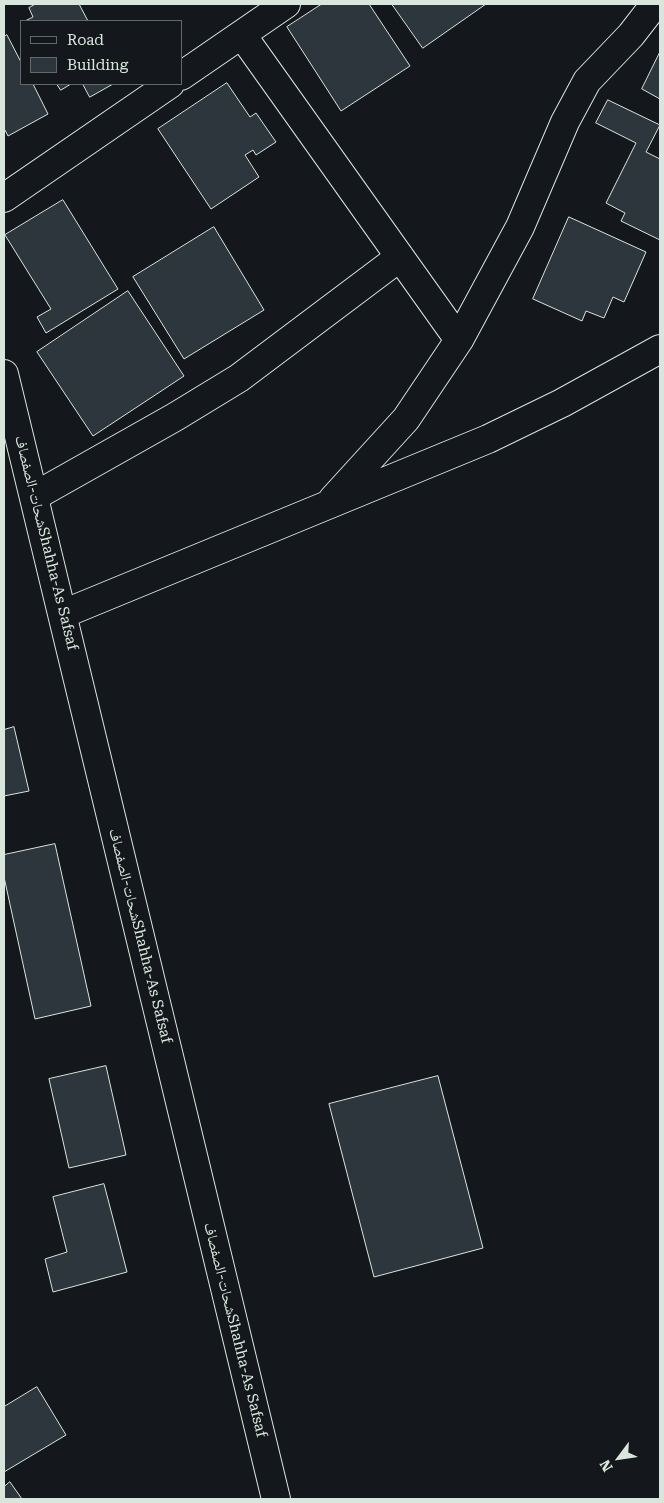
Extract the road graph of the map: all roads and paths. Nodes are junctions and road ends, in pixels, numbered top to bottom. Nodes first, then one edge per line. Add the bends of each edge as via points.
1 (286, 4) edge
2 (655, 4) edge
3 (242, 35) junction
4 (182, 75) edge
5 (169, 85) edge
6 (4, 198) edge
7 (400, 257) junction
8 (459, 340) junction
9 (660, 349) edge
10 (4, 374) edge
11 (35, 496) junction
12 (327, 506) junction
13 (63, 614) junction
14 (276, 1499) edge

1 - 3 street
2 - 8 street via 587,81 565,122 520,227
3 - 4 street
3 - 7 street
5 - 6 street
7 - 8 street
7 - 11 street via 239,378 175,418
8 - 12 street via 406,419
9 - 12 street via 488,439
10 - 11 street, شحات-الصفصافShahha-As Safsaf
11 - 13 street, شحات-الصفصافShahha-As Safsaf
12 - 13 street
13 - 14 street, شحات-الصفصافShahha-As Safsaf

